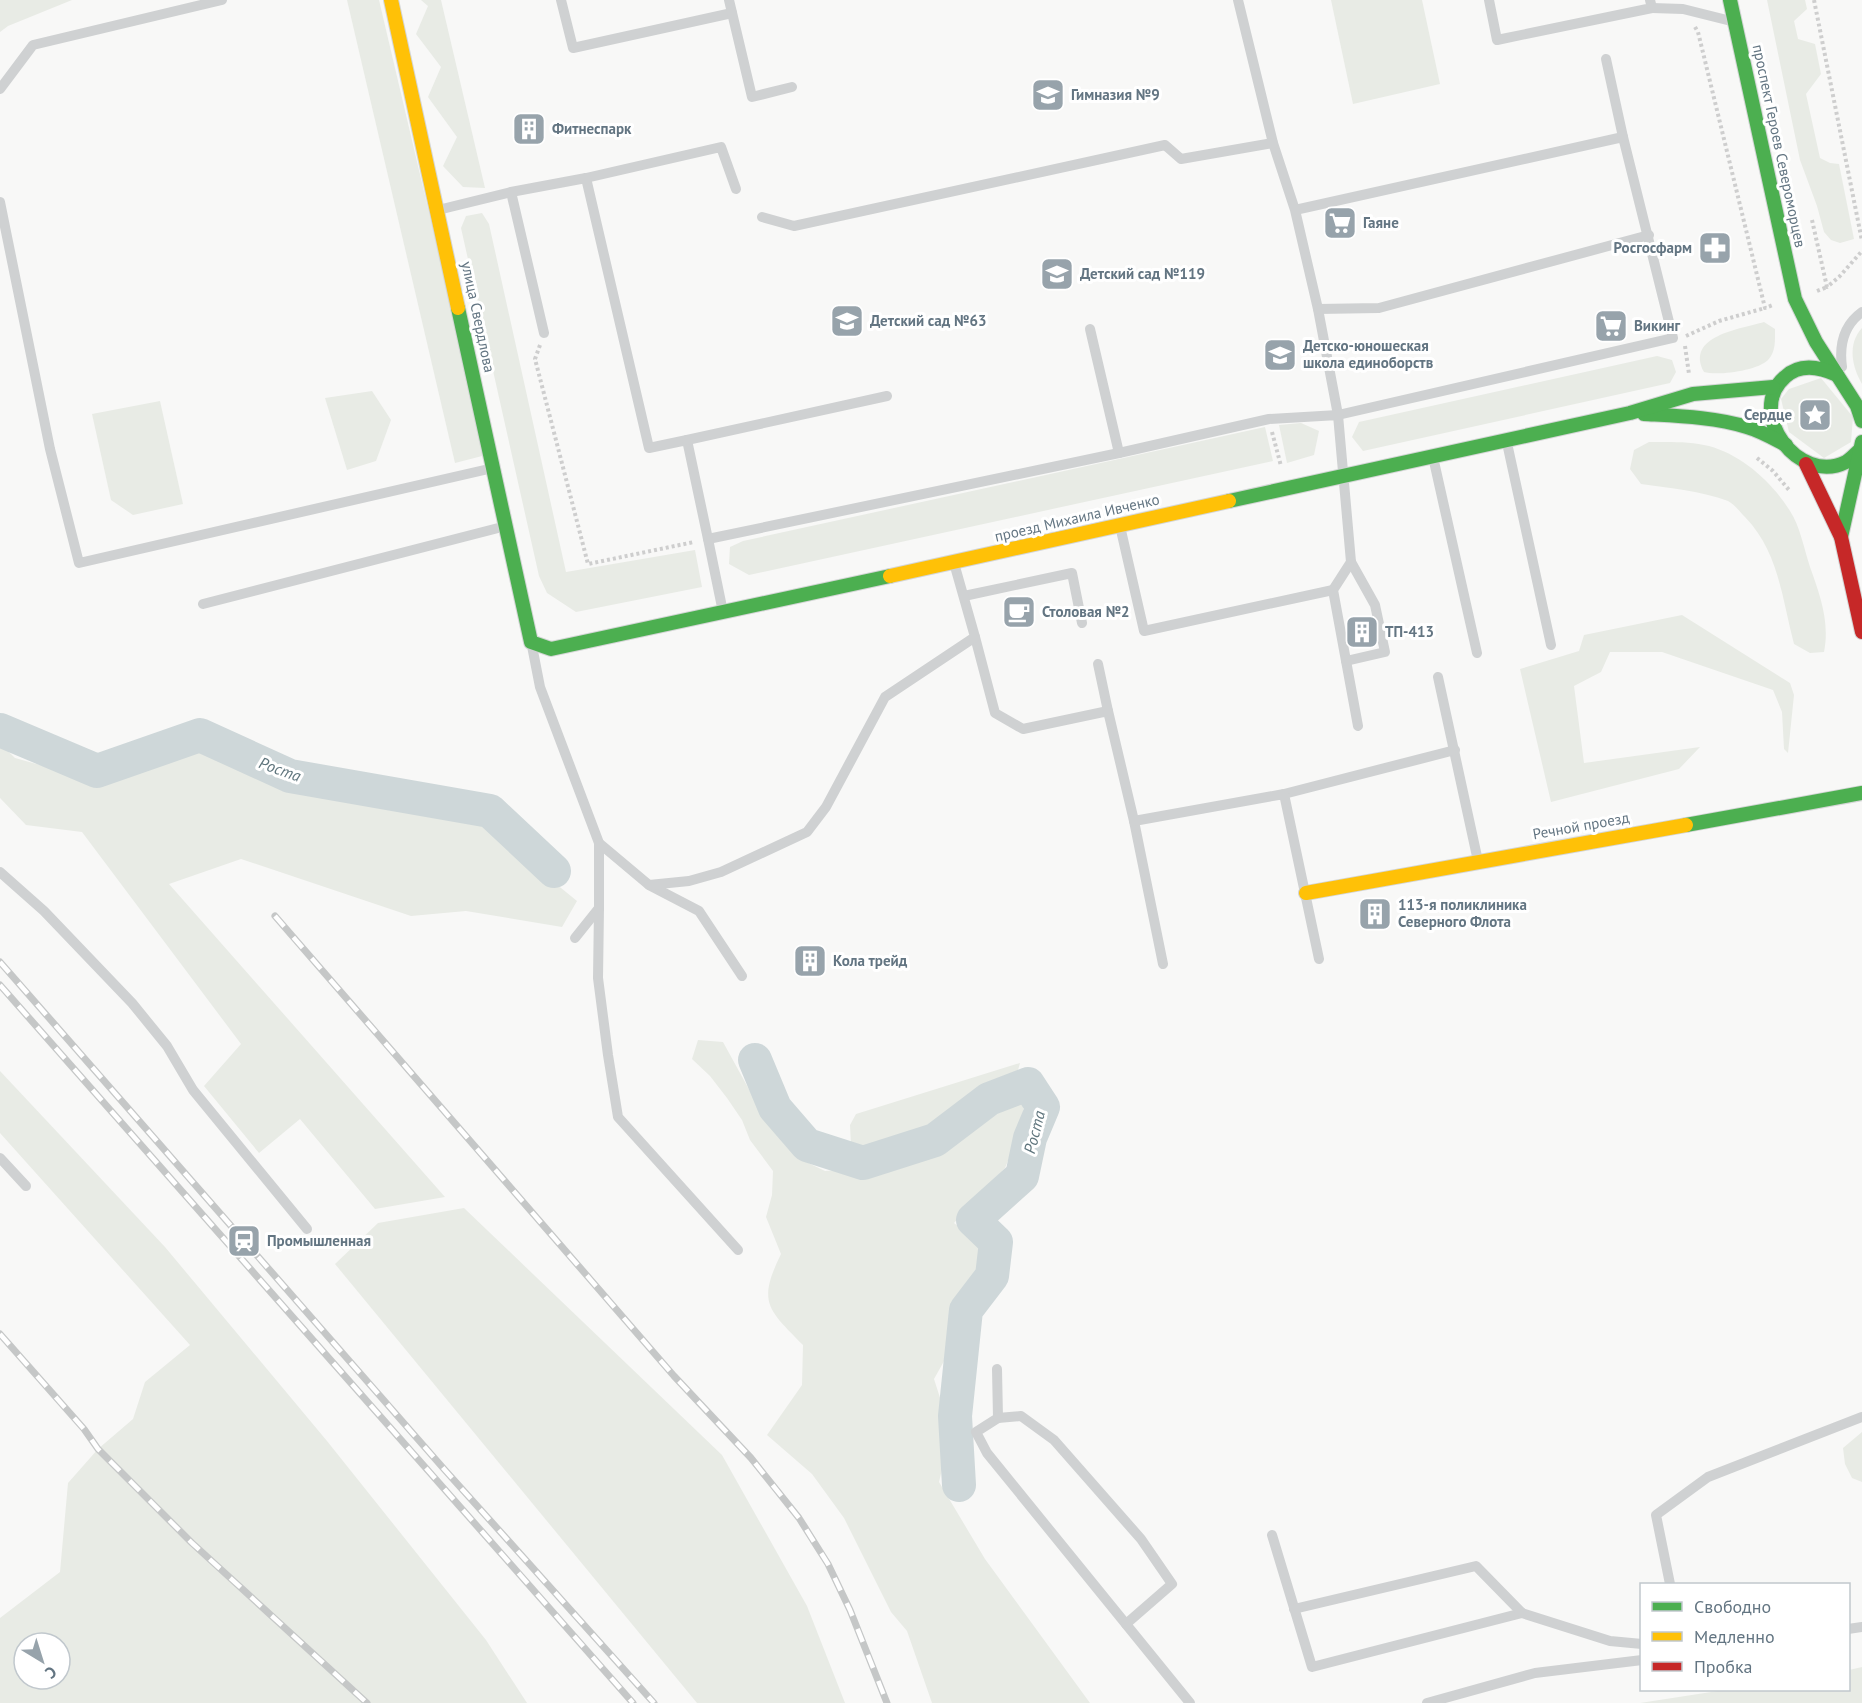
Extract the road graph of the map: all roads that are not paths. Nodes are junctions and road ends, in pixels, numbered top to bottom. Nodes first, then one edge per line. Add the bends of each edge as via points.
1 (222, 0) edge
2 (390, 0) edge
3 (561, 0) edge
4 (729, 0) edge
5 (1238, 0) edge
6 (1489, 0) edge
7 (1730, 0) edge
8 (1651, 4) edge
9 (732, 13) junction
10 (1735, 21) junction
11 (1606, 59) dead end
12 (792, 87) dead end
13 (0, 88) edge
14 (1623, 137) junction
15 (1273, 143) junction
16 (586, 178) junction
17 (736, 189) dead end
18 (511, 192) junction
19 (0, 202) edge
20 (438, 210) junction
21 (1295, 210) junction
22 (762, 217) dead end
23 (1649, 235) junction
24 (1795, 298) junction
25 (1318, 309) junction
26 (1862, 312) edge
27 (1090, 329) dead end
28 (1792, 330) dead end
29 (544, 333) road end
30 (1788, 360) dead end
31 (1837, 375) junction
32 (1783, 376) junction
33 (1773, 387) junction
34 (1848, 390) junction
35 (887, 396) dead end
36 (1862, 399) edge
37 (1630, 413) junction
38 (1338, 415) junction
39 (1862, 421) edge
40 (687, 440) junction
41 (1507, 440) junction
42 (1786, 446) junction
43 (1119, 453) junction
44 (1433, 456) junction
45 (1857, 456) edge
46 (1806, 464) junction
47 (493, 468) junction
48 (1345, 476) junction
49 (1120, 525) junction
50 (506, 526) junction
51 (1841, 537) junction
52 (708, 539) junction
53 (1351, 562) junction
54 (954, 563) junction
55 (1333, 590) junction
56 (964, 596) junction
57 (203, 604) dead end
58 (723, 614) junction
59 (1082, 623) dead end
60 (1862, 632) edge
61 (975, 637) junction
62 (531, 642) junction
63 (1551, 645) dead end
64 (1477, 653) dead end
65 (1346, 661) junction
66 (1098, 664) dead end
67 (1438, 677) dead end
68 (1108, 711) junction
69 (1358, 726) dead end
70 (1455, 750) junction
71 (1862, 793) edge
72 (1284, 794) junction
73 (1134, 821) junction
74 (598, 843) junction
75 (1478, 861) junction
76 (0, 872) edge
77 (650, 885) junction
78 (1306, 893) junction
79 (599, 908) junction
80 (575, 938) dead end
81 (1319, 959) dead end
82 (1163, 964) dead end
83 (742, 976) dead end
84 (0, 1158) edge
85 (26, 1186) dead end
86 (307, 1229) dead end
87 (738, 1250) dead end
88 (997, 1369) dead end
89 (1862, 1417) edge
90 (998, 1418) junction
91 (1272, 1535) dead end
92 (1670, 1583) edge
93 (1294, 1609) junction
94 (1522, 1612) junction
95 (1126, 1624) junction
96 (1640, 1644) edge
97 (1640, 1660) edge
98 (1190, 1703) edge
99 (1427, 1703) edge

1 - 13 lane via 33,45
2 - 20 street, улица Свердлова
3 - 9 lane via 573,48
4 - 9 lane
5 - 15 lane
6 - 8 lane via 1497,40
7 - 10 street, проспект Героев Североморцев
8 - 10 lane
9 - 12 lane via 752,97
10 - 24 street, проспект Героев Североморцев
11 - 14 lane
14 - 21 lane
14 - 23 lane
15 - 21 lane
15 - 22 lane via 1181,159 1165,145 794,226
16 - 17 lane via 721,147
16 - 18 lane
16 - 40 lane via 649,448
18 - 20 lane
18 - 29 lane
19 - 47 lane via 50,449 79,563
20 - 47 street, улица Свердлова
21 - 25 lane
23 - 25 lane via 1379,308
23 - 38 lane via 1673,338
24 - 28 street, проспект Героев Североморцев
24 - 31 street, проспект Героев Североморцев
25 - 38 lane
26 - 34 lane via 1846,328 1843,342 1841,355
27 - 43 lane
30 - 32 street
31 - 32 street via 1810,366
31 - 34 street, проспект Героев Североморцев
32 - 33 street
33 - 37 street via 1693,394
33 - 42 street via 1772,417
34 - 36 street
34 - 39 street, проспект Героев Североморцев
35 - 40 lane
37 - 41 street, проезд Михаила Ивченко
37 - 42 street via 1741,426
38 - 43 lane via 1269,419
38 - 48 lane
40 - 52 lane
41 - 44 street, проезд Михаила Ивченко
41 - 63 lane
42 - 46 street
43 - 52 lane
44 - 48 street, проезд Михаила Ивченко
44 - 64 lane
45 - 46 street via 1833,466
45 - 51 street
46 - 51 street
47 - 50 street, улица Свердлова
48 - 49 street, проезд Михаила Ивченко
48 - 53 lane
49 - 54 street, проезд Михаила Ивченко
49 - 55 lane via 1144,631
50 - 57 lane
50 - 62 street, улица Свердлова
51 - 60 street
52 - 58 lane
53 - 55 lane
53 - 65 lane via 1375,605 1386,652
54 - 56 lane
54 - 58 street, проезд Михаила Ивченко
55 - 65 lane
56 - 59 lane via 1072,573
56 - 61 lane
58 - 62 street, проезд Михаила Ивченко via 551,649
61 - 68 lane via 994,713 1023,729
61 - 77 lane via 885,698 826,807 807,832 722,872
62 - 74 lane via 540,687
65 - 69 lane
66 - 68 lane
67 - 70 lane
68 - 73 lane
70 - 72 lane
70 - 75 lane
71 - 75 street, Речной проезд
72 - 73 lane
72 - 78 lane
73 - 82 lane
74 - 77 lane
74 - 79 lane
75 - 78 street, Речной проезд
76 - 86 lane via 44,911 132,1003 167,1046 193,1090
77 - 83 lane via 699,911
78 - 81 lane
79 - 80 lane
79 - 87 lane via 598,978 618,1117
84 - 85 lane
88 - 90 lane
89 - 92 lane via 1708,1477 1656,1515
90 - 95 lane via 976,1432 987,1453
90 - 95 lane via 1021,1416 1054,1440 1141,1539 1172,1584
91 - 93 lane
93 - 94 lane via 1476,1566
93 - 94 lane via 1312,1667
94 - 96 lane via 1610,1641
95 - 98 lane
97 - 99 lane via 1535,1673

